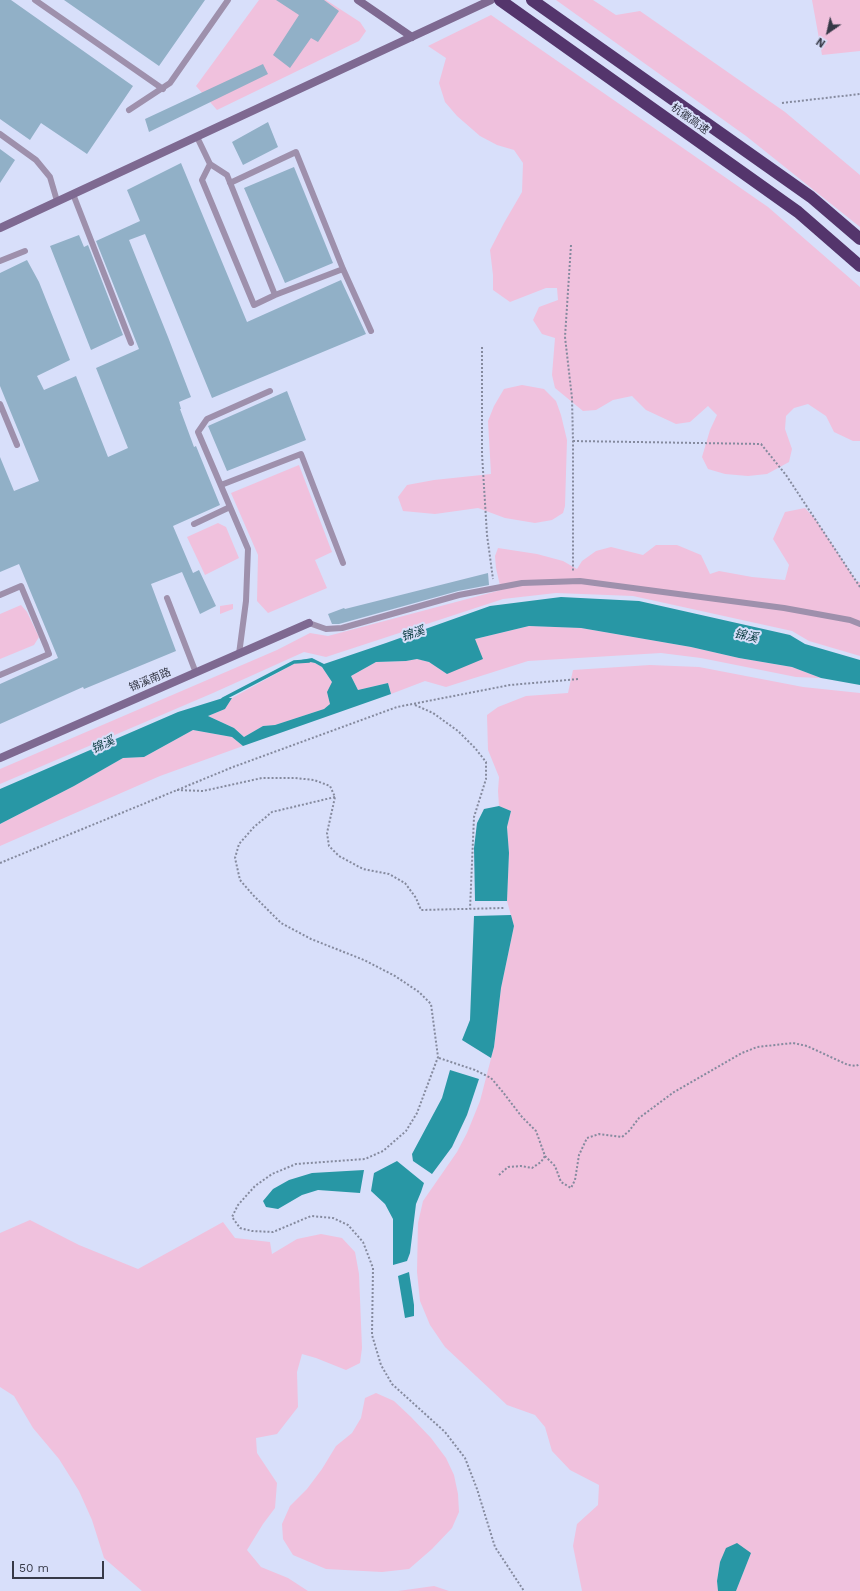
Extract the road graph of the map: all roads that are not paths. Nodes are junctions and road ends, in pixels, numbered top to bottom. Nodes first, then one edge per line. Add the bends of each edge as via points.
1 (35, 0) edge
2 (228, 0) edge
3 (358, 0) edge
4 (491, 0) edge
5 (500, 0) edge
6 (534, 1) edge
7 (412, 37) junction
8 (163, 89) junction
9 (129, 110) dead end
10 (0, 134) edge
11 (197, 137) junction
12 (210, 164) junction
13 (230, 183) junction
14 (73, 194) junction
15 (57, 202) junction
16 (0, 228) edge
17 (860, 239) edge
18 (25, 251) dead end
19 (0, 261) edge
20 (860, 266) edge
21 (343, 269) junction
22 (275, 295) junction
23 (371, 331) dead end
24 (131, 343) dead end
25 (270, 391) dead end
26 (0, 404) edge
27 (17, 445) dead end
28 (221, 485) junction
29 (230, 507) junction
30 (194, 524) dead end
31 (343, 563) dead end
32 (0, 595) edge
33 (167, 598) dead end
34 (309, 623) joint
35 (860, 624) edge
36 (239, 654) junction
37 (196, 673) junction
38 (0, 675) edge
39 (0, 758) edge

1 - 8 lane
2 - 8 lane via 170,83
3 - 7 street
4 - 7 street
5 - 20 highway, 杭徽高速 via 798,212
6 - 17 highway, 杭徽高速 via 811,197
7 - 11 street
8 - 9 lane
10 - 15 lane via 36,160 50,177
11 - 12 lane
11 - 14 street
12 - 13 lane via 227,175
12 - 22 lane via 202,180 254,305
13 - 21 lane via 296,152
13 - 22 lane
14 - 15 street
14 - 24 lane
15 - 16 street
18 - 19 lane
21 - 22 lane
21 - 23 lane
25 - 28 lane via 207,419 198,432
26 - 27 lane
28 - 29 lane
28 - 31 lane via 301,454
29 - 30 lane
29 - 36 lane via 248,549 246,601
32 - 38 lane via 21,586 49,654
33 - 37 lane
34 - 35 lane via 326,629 342,628 459,595 494,588 522,583 580,581 784,608
34 - 36 street, 锦溪南路
36 - 37 street, 锦溪南路
37 - 39 street, 锦溪南路

